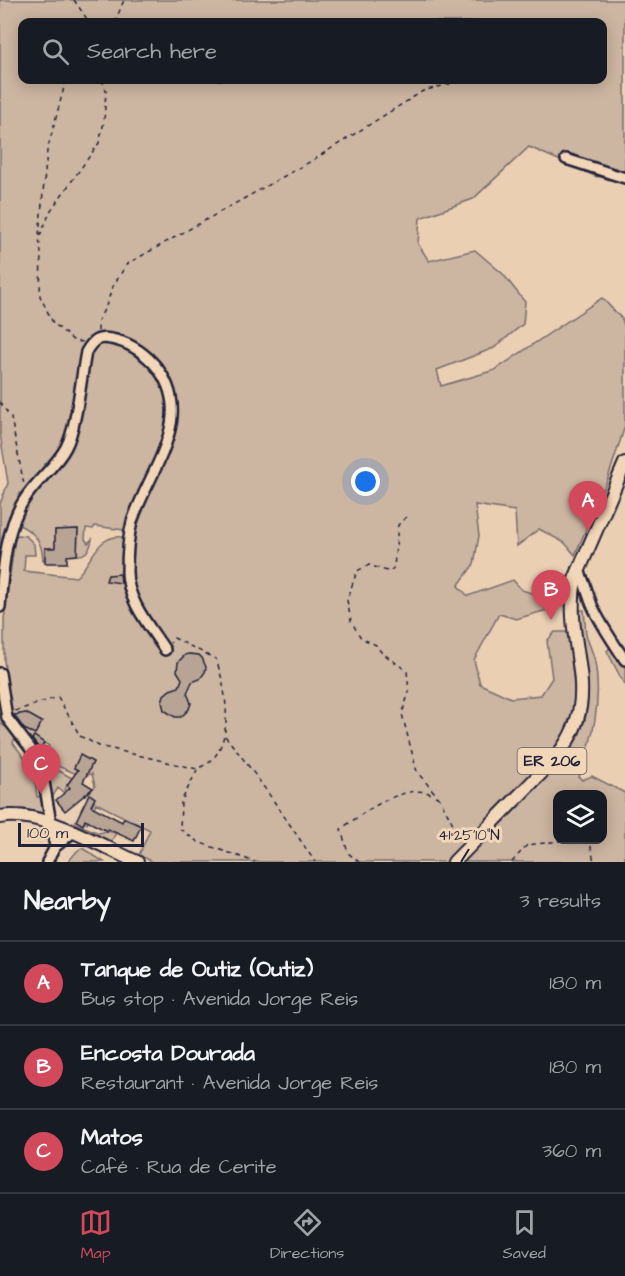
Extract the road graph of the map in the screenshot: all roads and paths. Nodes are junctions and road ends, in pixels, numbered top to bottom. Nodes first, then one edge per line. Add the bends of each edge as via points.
1 (74, 0) edge
2 (124, 0) edge
3 (86, 18) edge
4 (117, 18) edge
5 (65, 84) edge
6 (104, 84) edge
7 (449, 84) edge
8 (566, 159) dead end
9 (625, 178) edge
10 (39, 238) junction
11 (95, 340) junction
12 (0, 402) edge
13 (625, 463) edge
14 (25, 498) junction
15 (406, 517) dead end
16 (578, 569) junction
17 (0, 607) edge
18 (165, 650) joint
19 (625, 660) edge
20 (0, 673) edge
21 (4, 716) edge
22 (225, 736) junction
23 (198, 769) junction
24 (440, 799) junction
25 (0, 817) edge
26 (51, 823) junction
27 (72, 833) junction
28 (55, 847) junction
29 (458, 858) edge
30 (47, 862) edge
31 (136, 862) edge
32 (255, 862) edge
33 (315, 862) edge
34 (359, 862) edge
35 (512, 862) edge
36 (594, 862) edge

1 - 3 path
2 - 4 path
5 - 10 path via 47,151
6 - 10 path via 104,122 99,143 51,210
7 - 11 path via 423,91 313,160 127,264 98,321
8 - 9 street
10 - 11 path via 40,296 53,323 74,341
11 - 14 street via 86,352 66,447
11 - 18 street via 129,344 149,359 170,390 172,427 132,524 127,573 134,597
12 - 14 path via 11,418
13 - 16 main road, ER 206
14 - 17 street via 11,529
15 - 24 path via 398,525 394,567 390,572 369,565 357,571 347,600 351,621 361,638 376,645 407,671 409,692 402,714 417,772
16 - 19 street via 600,623
16 - 29 main road, ER 206 via 572,605 582,689 576,725 560,753
18 - 22 path via 174,638 216,658 225,695
20 - 21 street
21 - 23 path via 58,698 80,736 99,746
21 - 26 street via 37,760
22 - 23 path via 213,760
22 - 33 path via 263,784
23 - 32 path via 182,802 180,829 198,842
24 - 29 path via 463,843
24 - 34 path via 425,792 405,793 365,811 341,829 348,852
25 - 26 main road via 24,816
26 - 27 main road
26 - 28 street
27 - 28 street
27 - 31 main road
28 - 30 street
35 - 36 path via 527,845 569,840 590,842

